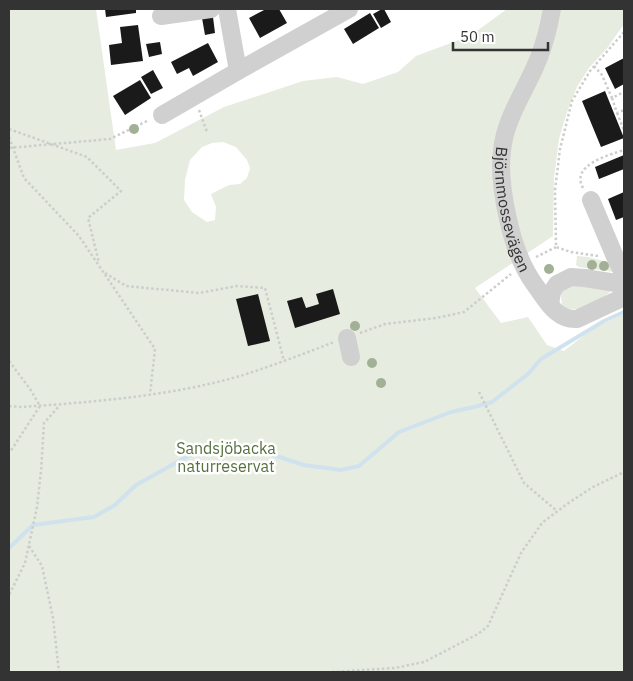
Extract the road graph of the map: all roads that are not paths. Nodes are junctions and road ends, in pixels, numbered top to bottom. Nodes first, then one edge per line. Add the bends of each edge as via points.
1 (211, 9) edge
2 (227, 9) edge
3 (349, 9) edge
4 (552, 9) edge
5 (161, 16) dead end
6 (238, 71) junction
7 (162, 115) road end
8 (591, 200) road end
9 (620, 267) edge
10 (624, 297) edge
11 (556, 310) junction
12 (347, 338) road end
13 (351, 357) dead end

1 - 5 street
2 - 6 street
3 - 6 street
4 - 11 street, Björnmossevägen via 539,59 507,129 500,173 511,234 520,258 533,282
6 - 7 street
8 - 9 street
10 - 11 street via 577,319 570,319
10 - 11 street via 621,287 616,284 571,277 557,284 552,292
12 - 13 street

